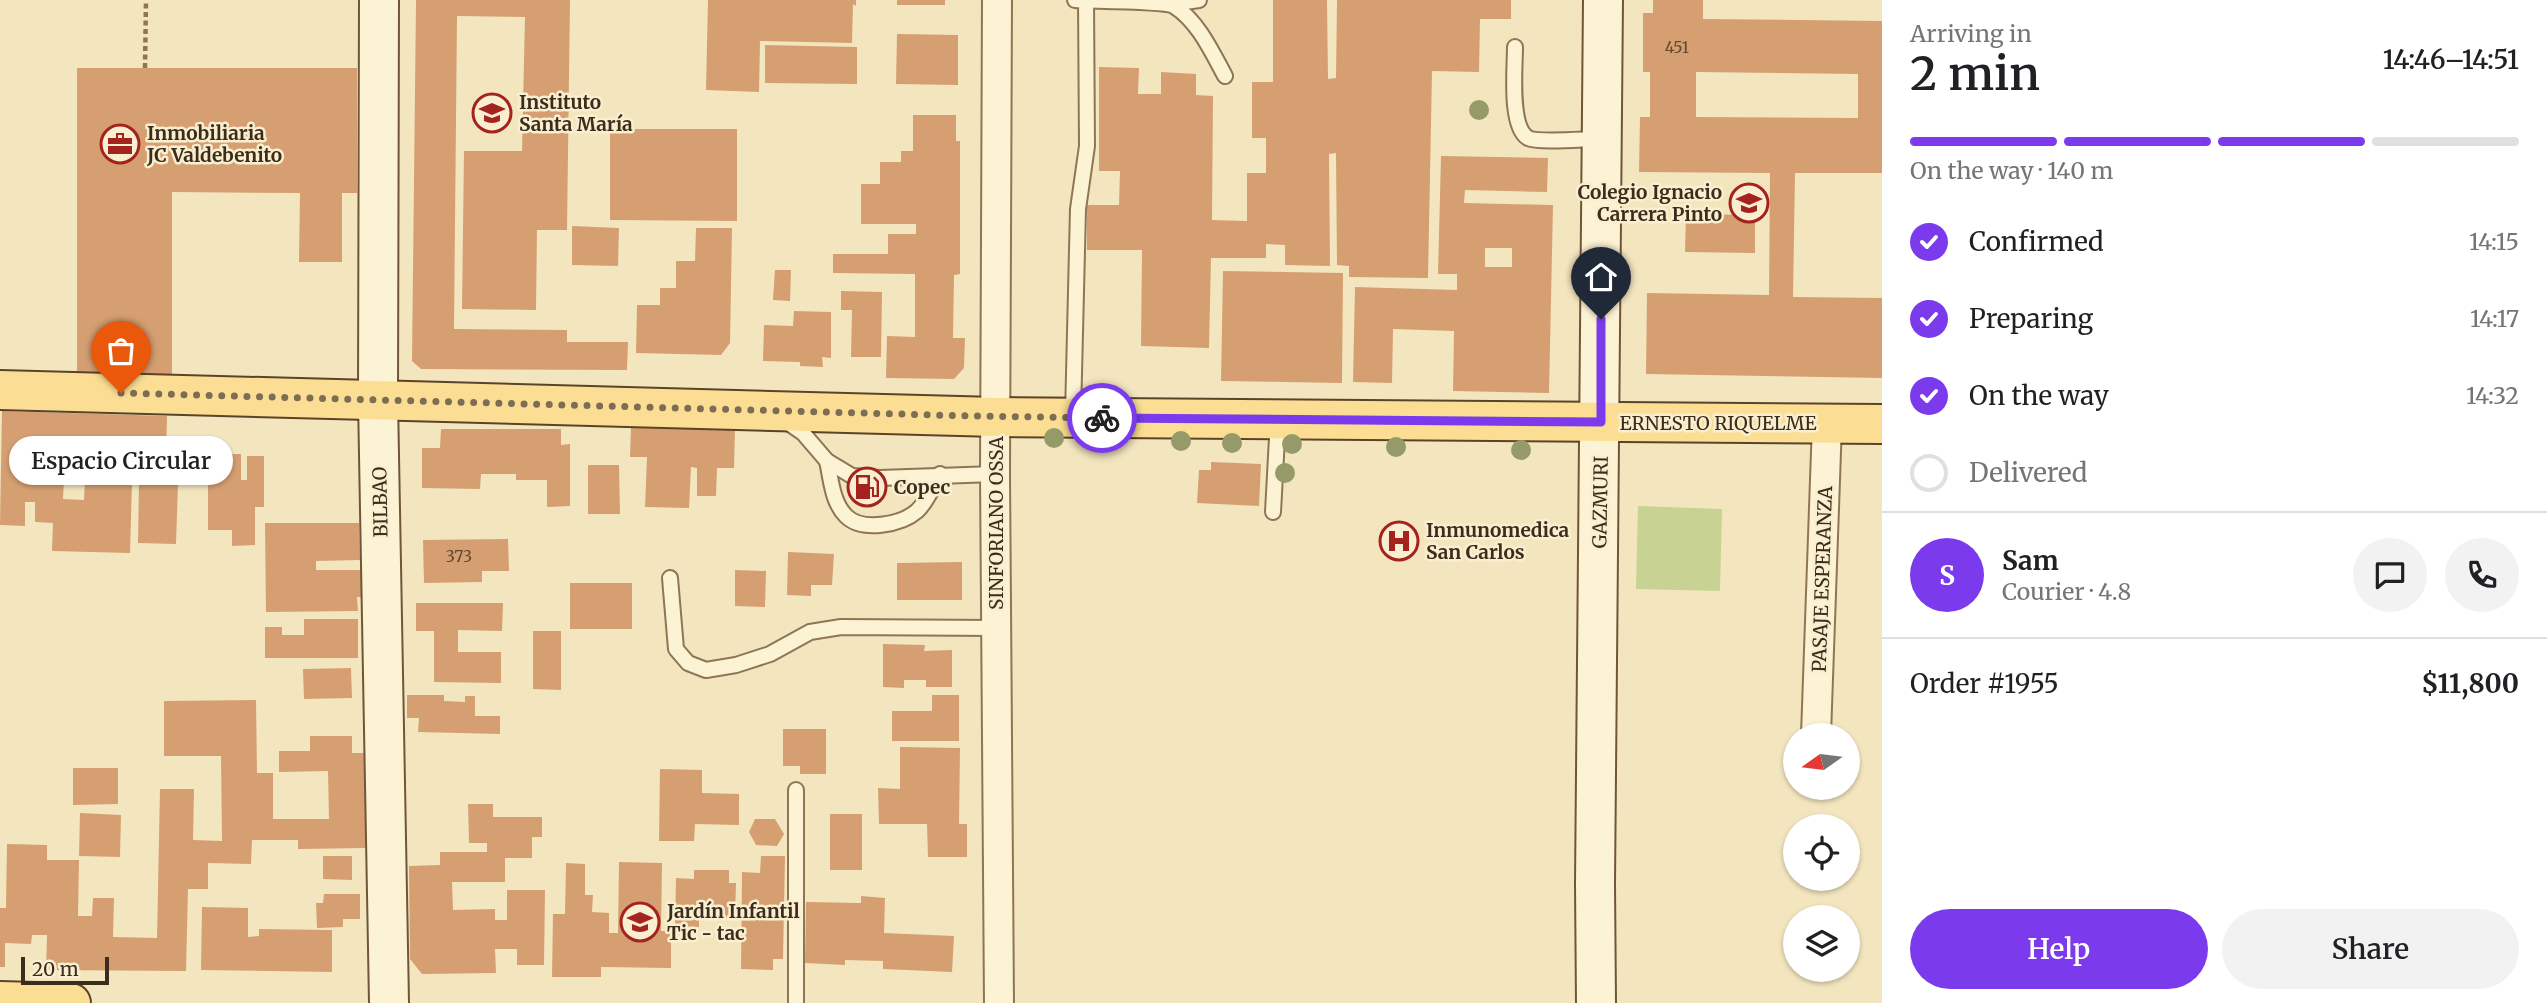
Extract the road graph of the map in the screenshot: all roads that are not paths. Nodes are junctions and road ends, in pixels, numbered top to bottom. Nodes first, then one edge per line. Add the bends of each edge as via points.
1 (379, 0) edge
2 (997, 0) edge
3 (1075, 0) edge
4 (1199, 0) edge
5 (1603, 0) edge
6 (1086, 1) edge
7 (1171, 4) junction
8 (1515, 47) dead end
9 (1225, 76) dead end
10 (1601, 139) junction
11 (0, 390) edge
12 (378, 400) junction
13 (771, 411) junction
14 (997, 417) junction
15 (1073, 418) junction
16 (1278, 419) junction
17 (1601, 422) junction
18 (1827, 424) junction
19 (1882, 424) edge
20 (827, 461) junction
21 (940, 474) junction
22 (995, 474) junction
23 (1273, 512) dead end
24 (670, 578) dead end
25 (996, 628) junction
26 (1816, 723) edge
27 (796, 790) dead end
28 (0, 1001) edge
29 (71, 1003) edge
30 (388, 1003) edge
31 (796, 1003) edge
32 (999, 1003) edge
33 (1596, 1003) edge

1 - 12 street, BILBAO
2 - 14 street, SINFORIANO OSSA
3 - 6 lane
4 - 7 lane
5 - 10 street, GAZMURI
6 - 7 lane
6 - 15 lane via 1087,146 1078,209
7 - 9 lane via 1189,19
8 - 10 lane via 1515,116 1527,137
10 - 17 street, GAZMURI
11 - 12 main road, ERNESTO RIQUELME
12 - 13 main road, ERNESTO RIQUELME
12 - 30 street, BILBAO
13 - 14 main road, ERNESTO RIQUELME
13 - 20 lane via 803,433
14 - 15 main road, ERNESTO RIQUELME
14 - 22 street, SINFORIANO OSSA
15 - 16 main road, ERNESTO RIQUELME
16 - 17 main road, ERNESTO RIQUELME
16 - 23 lane
17 - 18 main road, ERNESTO RIQUELME
17 - 33 street, GAZMURI
18 - 19 main road, ERNESTO RIQUELME
18 - 26 street, PASAJE ESPERANZA
20 - 21 lane via 852,476
20 - 21 lane via 835,500 847,517 863,526 898,522 917,511
21 - 22 lane
22 - 25 street, SINFORIANO OSSA
24 - 25 lane via 676,649 688,663 706,670 748,662 810,632 841,627
25 - 32 street, SINFORIANO OSSA
27 - 31 lane
28 - 29 main road

